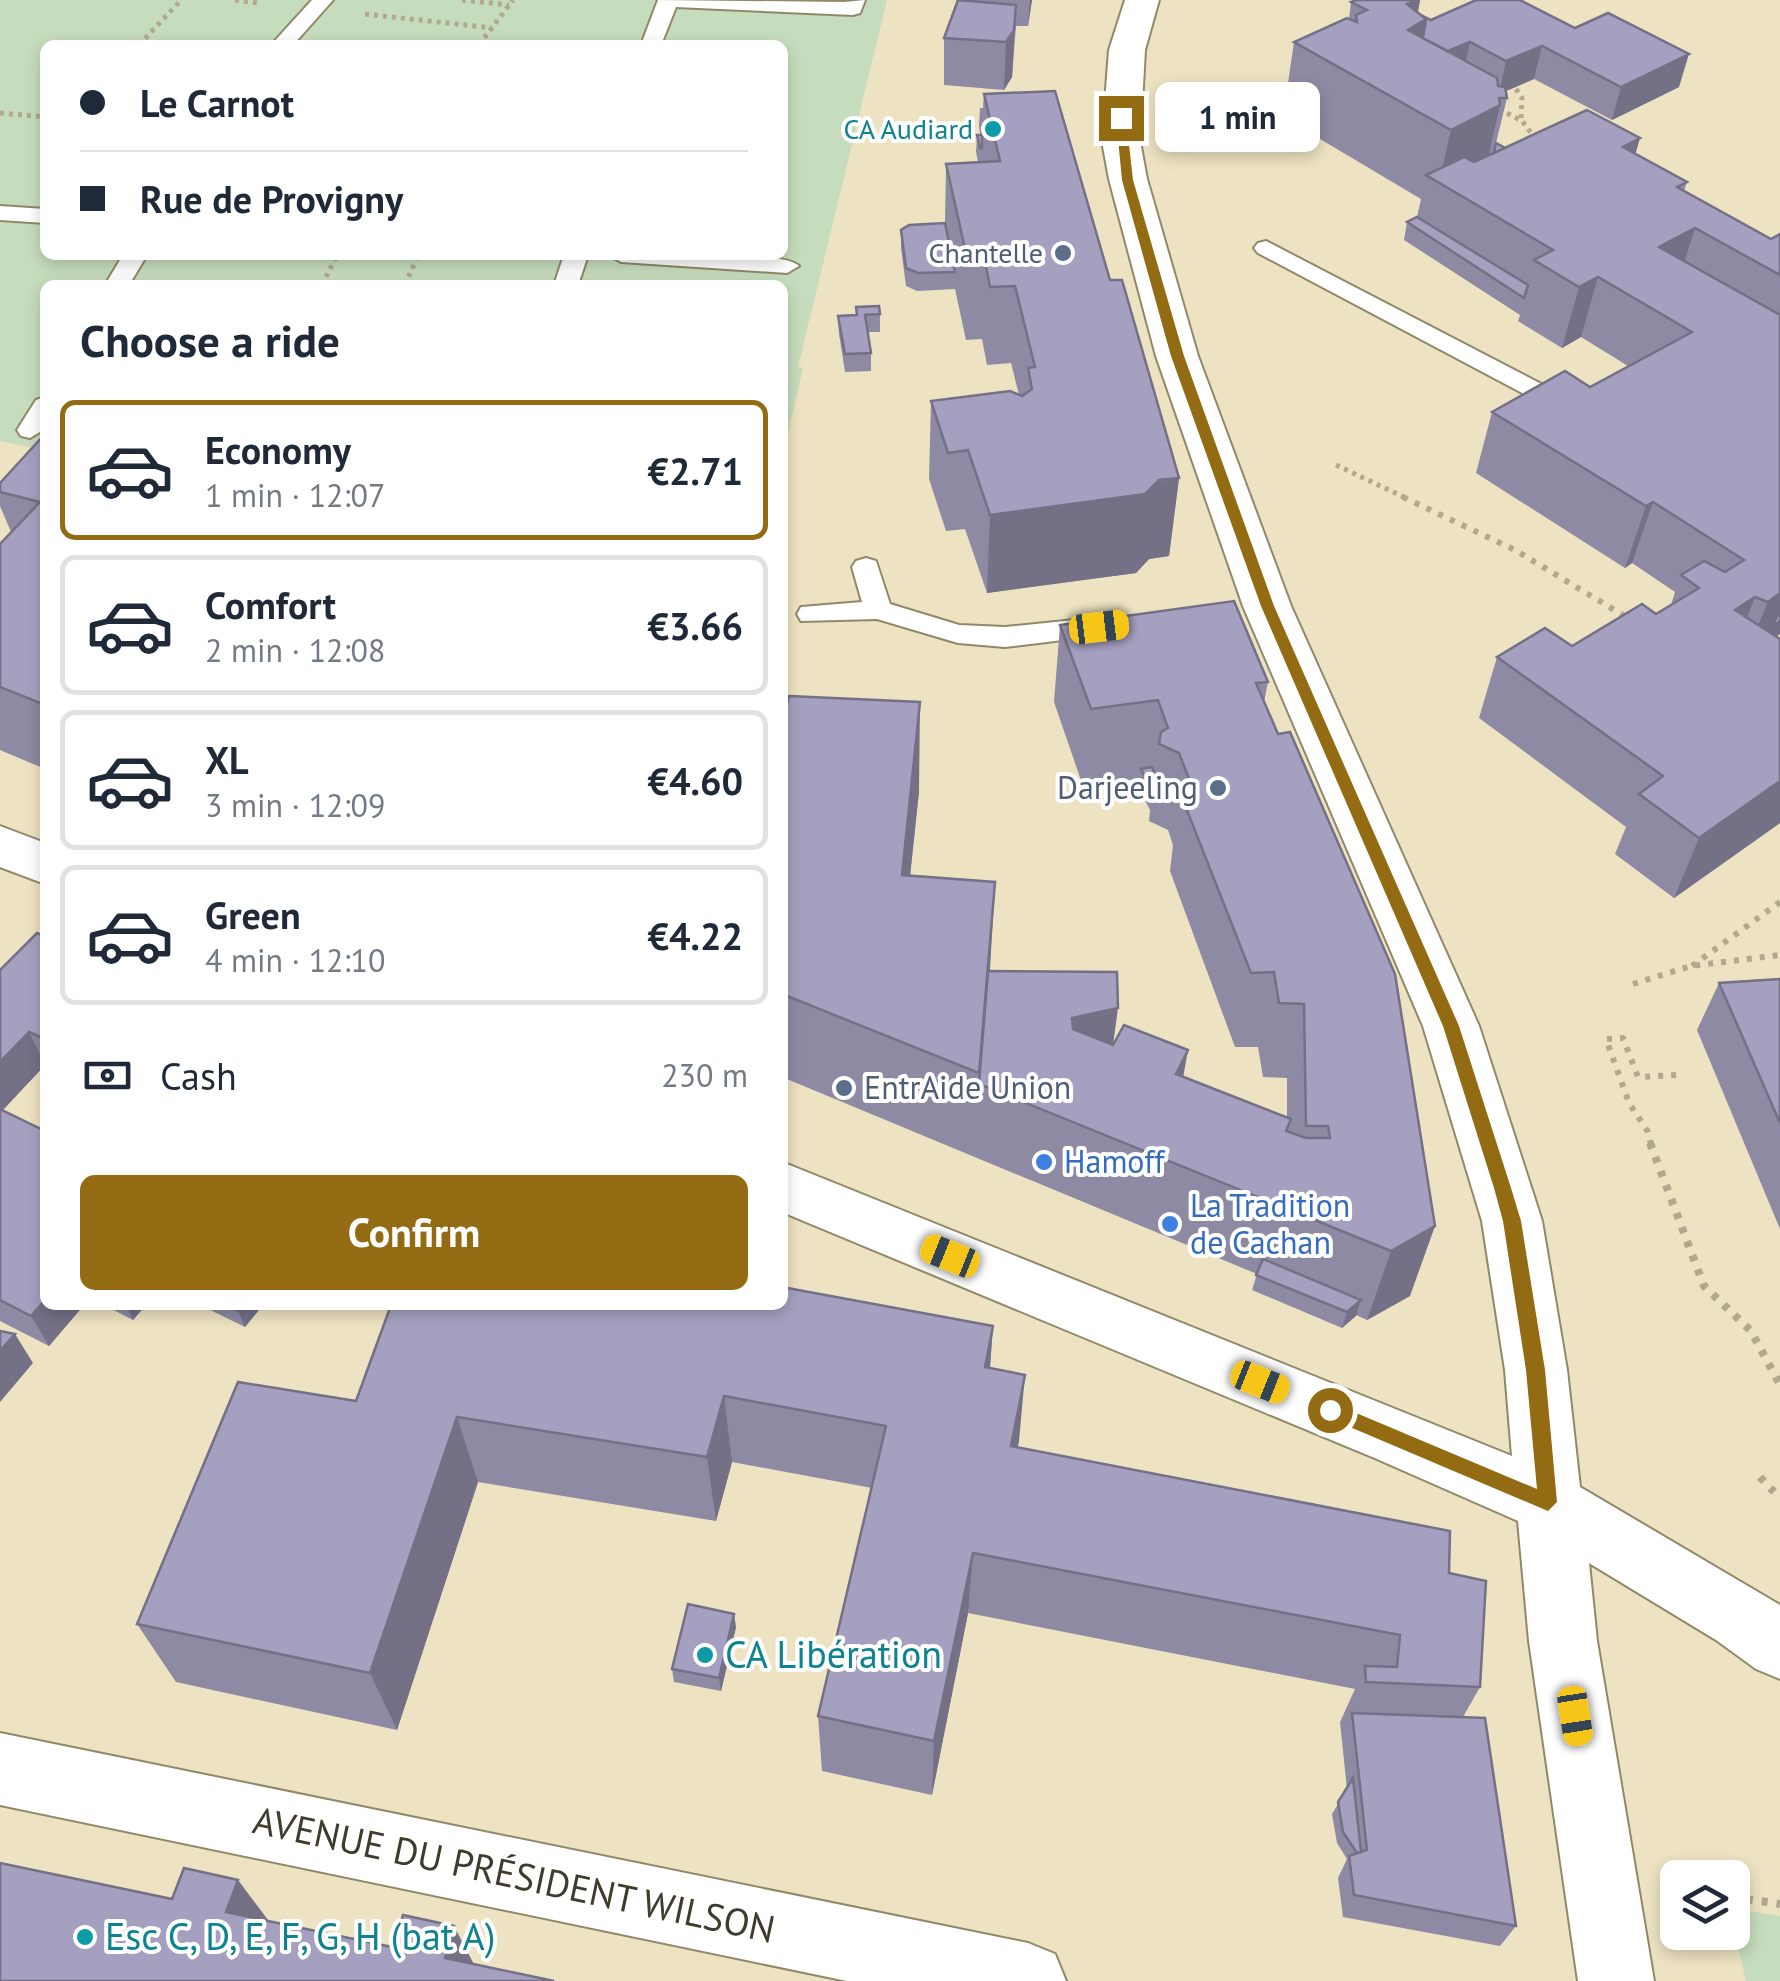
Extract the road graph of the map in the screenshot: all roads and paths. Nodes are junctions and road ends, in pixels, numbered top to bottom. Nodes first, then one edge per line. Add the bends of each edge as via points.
1 (181, 0) edge
2 (323, 0) edge
3 (462, 0) edge
4 (668, 0) edge
5 (855, 0) edge
6 (1142, 0) edge
7 (512, 2) edge
8 (144, 40) edge
9 (287, 40) edge
10 (483, 40) edge
11 (654, 40) edge
12 (1516, 89) edge
13 (1494, 106) edge
14 (0, 114) edge
15 (40, 116) edge
16 (1522, 121) junction
17 (1542, 147) edge
18 (0, 213) edge
19 (40, 216) edge
20 (1266, 248) dead end
21 (697, 260) edge
22 (787, 266) dead end
23 (1571, 408) edge
24 (40, 413) edge
25 (30, 430) dead end
26 (1336, 465) dead end
27 (866, 567) dead end
28 (878, 610) junction
29 (811, 614) dead end
30 (1126, 624) edge
31 (1644, 628) edge
32 (0, 845) edge
33 (40, 863) edge
34 (1780, 902) edge
35 (1780, 955) edge
36 (1691, 966) junction
37 (1633, 984) dead end
38 (1678, 1075) dead end
39 (788, 1188) edge
40 (1780, 1385) edge
41 (1760, 1476) dead end
42 (1774, 1492) dead end
43 (1548, 1502) junction
44 (1780, 1646) edge
45 (0, 1770) edge
46 (1750, 1900) edge
47 (1780, 1904) edge
48 (1028, 1981) edge
49 (1616, 1981) edge

1 - 8 path
2 - 9 lane
3 - 7 path
4 - 5 lane via 854,9
4 - 11 lane
6 - 43 street via 1121,96 1128,180 1251,608 1451,1026 1512,1221
7 - 10 path
12 - 16 path
13 - 16 path
14 - 15 path
16 - 17 path
18 - 19 lane
20 - 23 lane
21 - 22 lane
24 - 25 lane
26 - 31 path via 1515,550
27 - 28 lane
28 - 29 lane
28 - 30 lane via 958,634 1005,637
32 - 33 street
34 - 36 path
35 - 36 path
36 - 37 path
38 - 40 path via 1638,1077 1623,1038 1606,1039 1704,1286 1750,1331
39 - 43 street
41 - 42 path
43 - 44 street
43 - 49 street
45 - 48 street, AVENUE DU PRÉSIDENT WILSON
46 - 47 path

